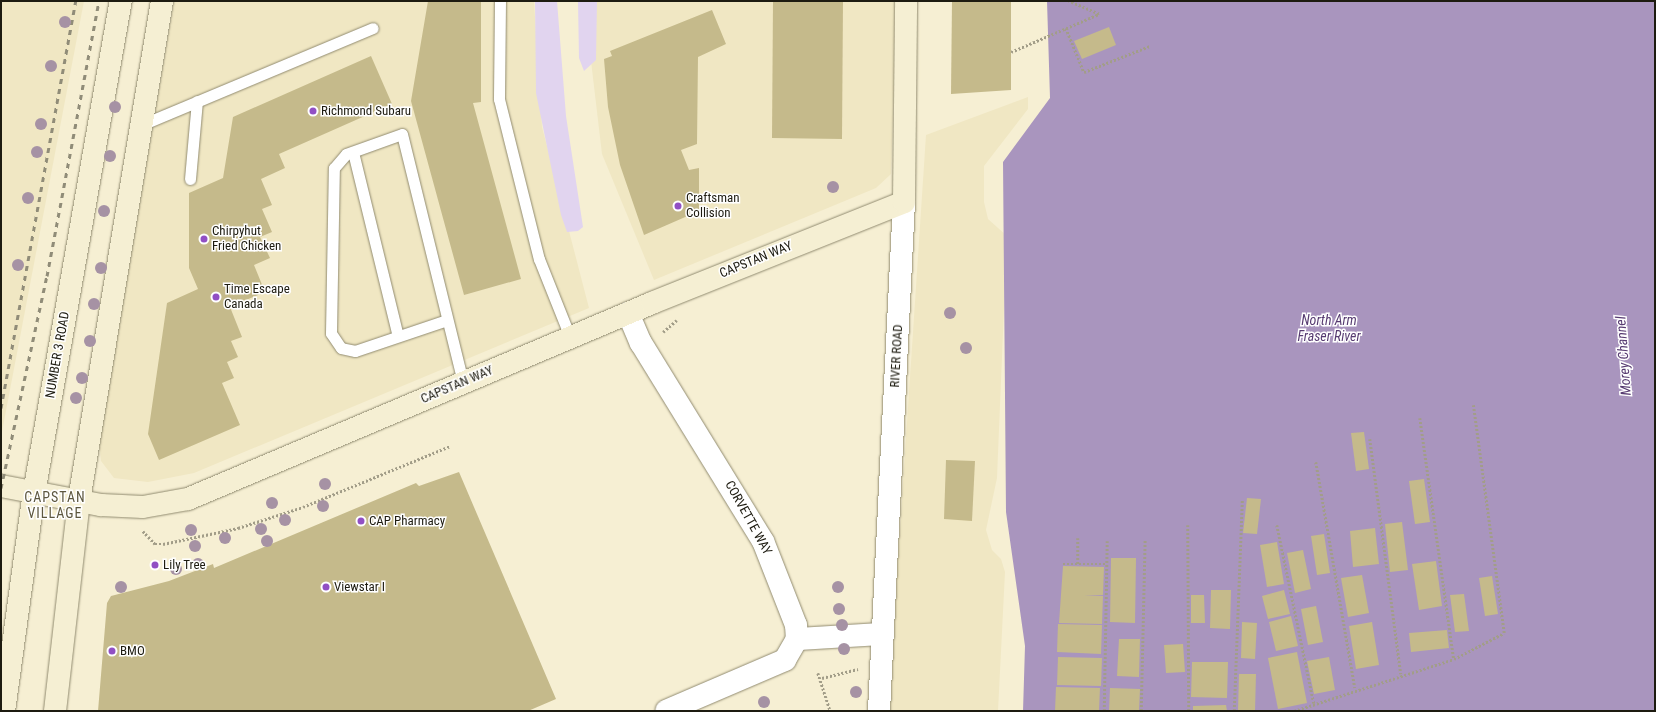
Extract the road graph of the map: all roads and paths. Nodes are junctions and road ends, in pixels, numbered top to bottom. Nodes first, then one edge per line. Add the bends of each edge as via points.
1 (121, 1) edge
2 (162, 1) edge
3 (500, 1) edge
4 (906, 1) edge
5 (1069, 1) edge
6 (374, 28) dead end
7 (1066, 28) junction
8 (1150, 46) dead end
9 (1011, 52) dead end
10 (197, 101) junction
11 (141, 125) junction
12 (353, 152) junction
13 (190, 179) dead end
14 (904, 202) junction
15 (628, 313) junction
16 (682, 318) dead end
17 (447, 320) junction
18 (663, 332) dead end
19 (398, 336) junction
20 (570, 338) junction
21 (463, 383) junction
22 (1473, 405) dead end
23 (1420, 418) dead end
24 (1370, 439) dead end
25 (450, 446) dead end
26 (1316, 462) dead end
27 (1, 486) edge
28 (34, 493) junction
29 (80, 500) junction
30 (1242, 500) dead end
31 (117, 506) junction
32 (1188, 525) dead end
33 (1277, 525) dead end
34 (1078, 538) dead end
35 (1145, 540) dead end
36 (1107, 541) dead end
37 (1063, 564) dead end
38 (1078, 564) junction
39 (1106, 564) junction
40 (882, 634) junction
41 (797, 640) junction
42 (1454, 658) junction
43 (880, 664) junction
44 (818, 674) dead end
45 (1401, 674) junction
46 (822, 678) junction
47 (1355, 688) junction
48 (1314, 703) junction
49 (4, 711) edge
50 (55, 711) edge
51 (666, 711) edge
52 (830, 711) edge
53 (879, 711) edge
54 (1104, 711) edge
55 (1141, 711) edge
56 (1189, 711) edge
57 (1234, 711) edge
58 (1294, 711) edge

1 - 28 main road, NUMBER 3 ROAD
2 - 11 main road
3 - 20 lane via 499,99 539,259
4 - 14 main road, RIVER ROAD
5 - 7 path via 1099,14
6 - 10 lane
7 - 8 path via 1084,72
7 - 9 path
10 - 11 lane
10 - 13 lane
11 - 29 main road
12 - 17 lane via 402,134
12 - 19 lane
12 - 19 lane via 334,168 332,333 341,348 355,351
14 - 15 main road, CAPSTAN WAY
14 - 40 street, RIVER ROAD
15 - 20 main road, CAPSTAN WAY
15 - 41 street, CORVETTE WAY via 641,343 763,541 792,609
16 - 18 path
17 - 19 lane
17 - 21 lane
20 - 21 main road, CAPSTAN WAY
21 - 31 main road, CAPSTAN WAY via 212,491 166,504
22 - 42 path via 1504,633
23 - 42 path
24 - 45 path
25 - 31 path via 303,507 189,541 155,544
26 - 47 path
27 - 28 main road, CAPSTAN WAY
28 - 29 main road, CAPSTAN WAY
28 - 49 main road, NUMBER 3 ROAD
29 - 31 main road, CAPSTAN WAY
29 - 50 main road
30 - 57 path
32 - 56 path
33 - 48 path
34 - 38 path
35 - 55 path
36 - 39 path
37 - 38 path
38 - 39 path
39 - 54 path
40 - 41 street
40 - 43 street, RIVER ROAD
41 - 51 street via 792,652 776,665
42 - 45 path
43 - 46 path
43 - 53 street, RIVER ROAD
44 - 46 path
45 - 47 path
46 - 52 path
47 - 48 path
48 - 58 path

